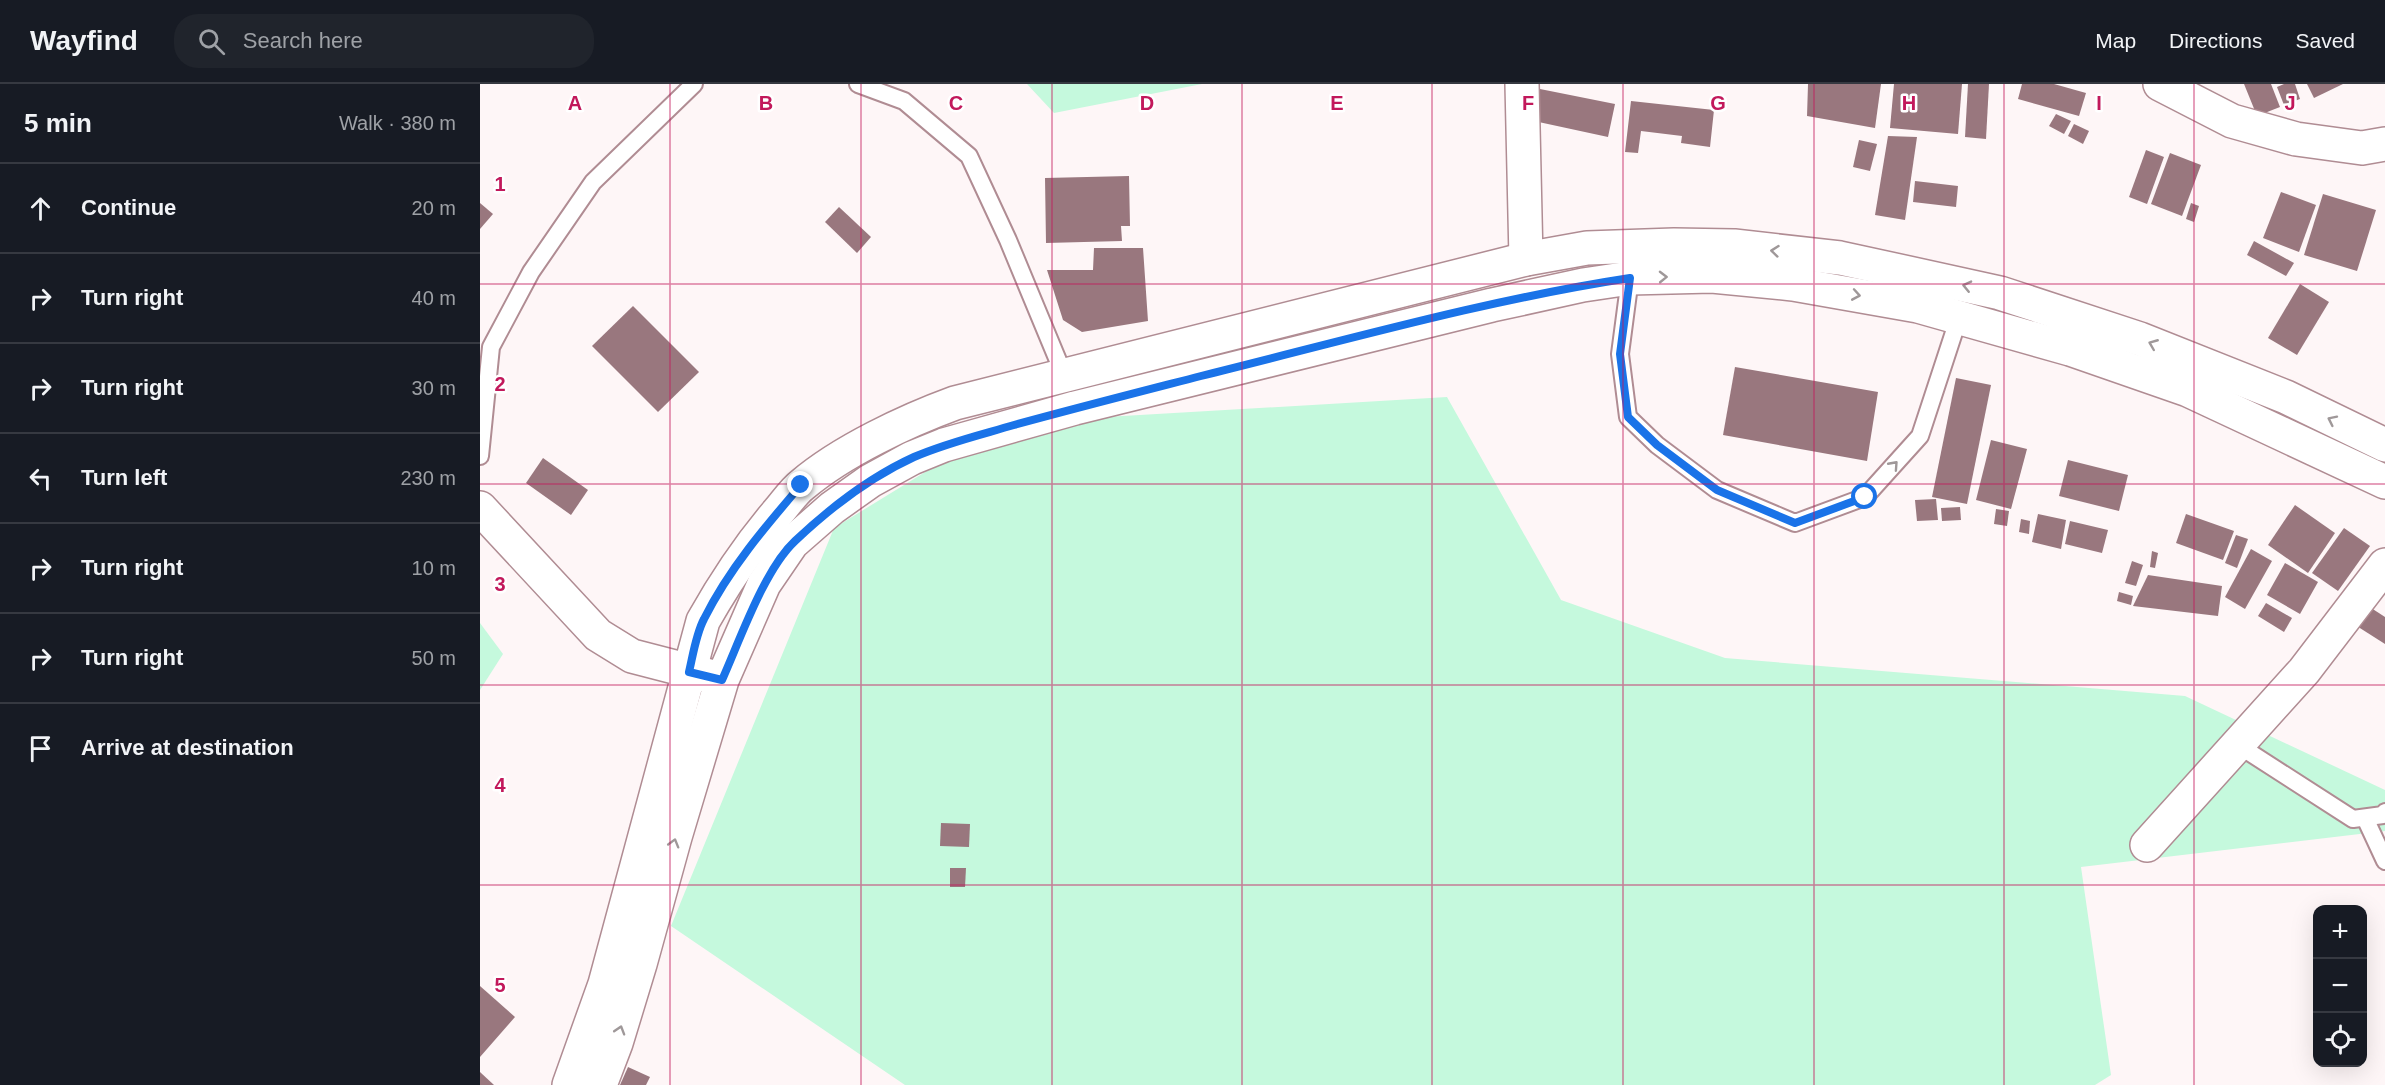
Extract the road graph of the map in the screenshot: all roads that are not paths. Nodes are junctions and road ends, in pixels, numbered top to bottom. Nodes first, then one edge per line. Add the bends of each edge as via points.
1 (694, 84) edge
2 (858, 84) edge
3 (1522, 84) edge
4 (2160, 84) edge
5 (2385, 144) edge
6 (1526, 260) junction
7 (1630, 278) junction
8 (1959, 317) junction
9 (1064, 375) junction
10 (2385, 445) edge
11 (480, 456) edge
12 (2385, 482) edge
13 (480, 508) edge
14 (2385, 565) edge
15 (689, 672) junction
16 (722, 680) junction
17 (2238, 745) junction
18 (2385, 812) edge
19 (2365, 818) junction
20 (2147, 844) dead end
21 (2385, 861) edge
22 (570, 1085) edge
23 (600, 1085) edge

1 - 11 lane via 593,182 531,272 491,347
2 - 9 lane via 904,100 969,156
3 - 6 street
4 - 5 street via 2232,121 2296,140 2362,148
6 - 9 street
10 -> 6 street via 2286,397 2140,339 2000,293 1840,258 1734,246 1674,245 1587,248
7 -> 8 street via 1712,276 1793,284
7 -> 8 lane via 1620,354 1628,417 1657,445 1717,490 1795,523 1865,497 1920,436
7 - 16 street via 1492,305 1075,408 944,445 912,458 870,481 792,543 764,584
8 - 12 street via 2070,349 2188,390
9 - 15 street via 955,403 917,417 846,455 801,485 733,569 703,621
13 - 15 street via 598,635 632,656
14 - 17 street via 2304,671
15 - 16 street
15 - 22 street via 605,984
23 -> 16 street via 640,964
17 - 19 lane via 2353,819
17 - 20 street
18 - 19 lane
19 - 21 lane

